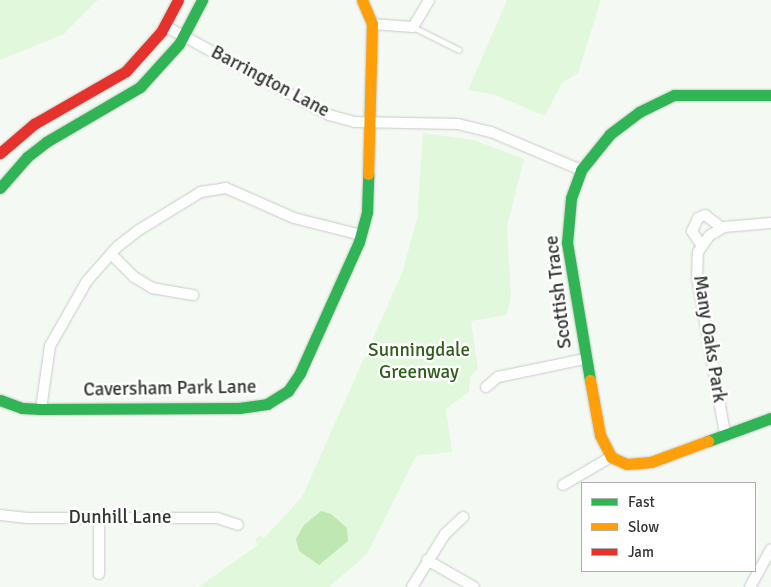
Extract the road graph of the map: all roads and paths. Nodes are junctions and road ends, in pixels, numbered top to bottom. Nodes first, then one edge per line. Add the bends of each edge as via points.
1 (178, 0) edge
2 (202, 0) edge
3 (362, 0) edge
4 (429, 0) edge
5 (372, 24) junction
6 (165, 26) junction
7 (413, 27) junction
8 (184, 36) junction
9 (459, 50) dead end
10 (771, 95) edge
11 (369, 122) junction
12 (0, 153) edge
13 (581, 170) junction
14 (0, 188) edge
15 (771, 223) edge
16 (722, 228) junction
17 (361, 235) junction
18 (702, 246) junction
19 (111, 254) junction
20 (194, 295) dead end
21 (585, 359) junction
22 (486, 387) dead end
23 (0, 400) edge
24 (41, 409) junction
25 (771, 418) edge
26 (725, 433) junction
27 (611, 457) junction
28 (563, 485) dead end
29 (0, 515) edge
30 (463, 517) dead end
31 (99, 518) junction
32 (238, 525) dead end
33 (771, 549) edge
34 (427, 560) junction
35 (99, 574) dead end
36 (412, 587) edge
37 (474, 587) edge
38 (750, 587) edge

1 - 6 street
2 - 8 street
3 - 5 street, Caversham Park Lane
4 - 7 street
5 - 7 street
5 - 11 street, Caversham Park Lane
6 - 8 street, Barrington Lane
6 - 12 street via 126,71 34,124
7 - 9 lane
8 - 11 street, Barrington Lane via 320,111 345,120
8 - 14 street via 140,88 46,142 27,157
10 - 13 street, Scottish Trace via 674,95 640,112 610,134
11 - 13 street, Barrington Lane via 414,120 458,124 491,132
11 - 17 street, Caversham Park Lane via 368,202
13 - 21 street, Scottish Trace via 571,198 567,243
15 - 16 street
16 - 18 street via 709,236
16 - 18 street, Many Oaks Park via 705,215 698,218 692,231
17 - 19 street via 294,218 238,192 217,187 201,192 168,211
17 - 24 street, Caversham Park Lane via 300,373 288,391 274,400 239,408
18 - 26 street, Many Oaks Park via 698,252 697,278
19 - 20 street via 134,277 152,288
19 - 24 street via 76,298 50,346
21 - 22 street via 498,376
21 - 27 street, Scottish Trace via 600,435
23 - 24 street, Caversham Park Lane via 22,408
25 - 26 street
26 - 27 street via 651,462 627,464
27 - 28 street
29 - 31 street, Dunhill Lane
30 - 34 street via 445,534
31 - 32 street, Dunhill Lane via 217,518
31 - 35 street
33 - 38 street
34 - 36 street
34 - 37 street

